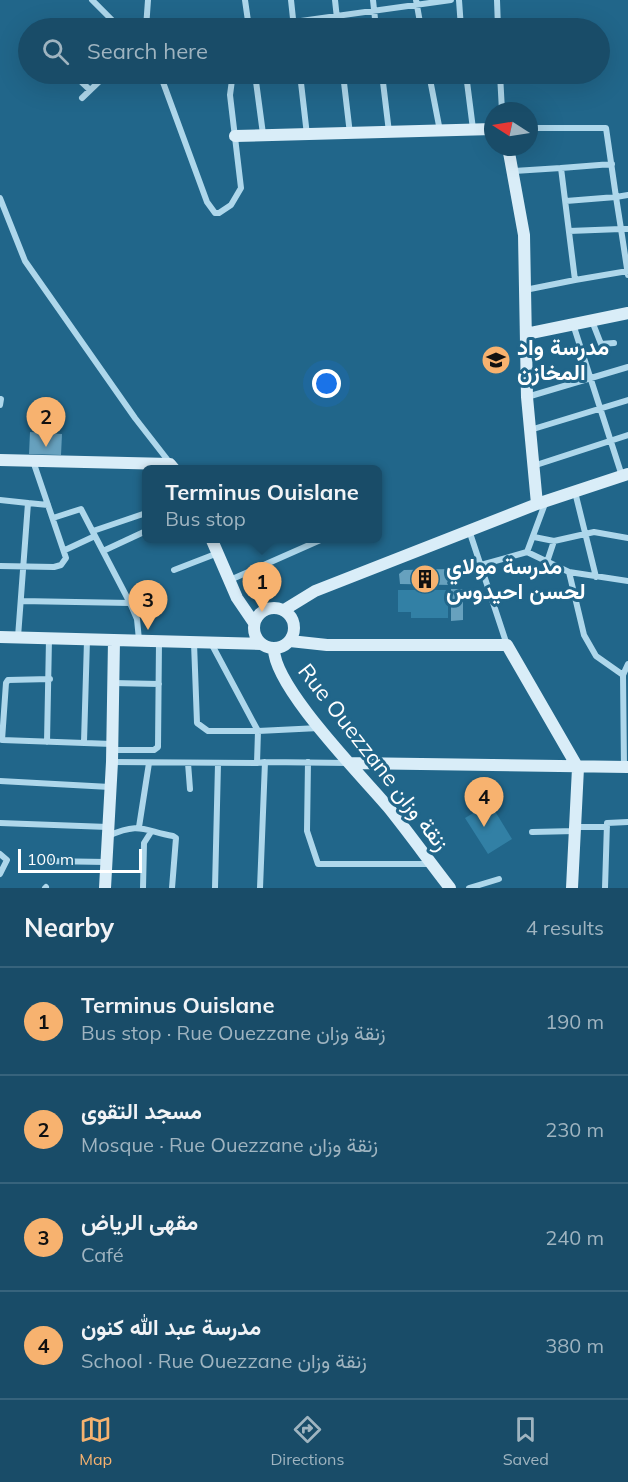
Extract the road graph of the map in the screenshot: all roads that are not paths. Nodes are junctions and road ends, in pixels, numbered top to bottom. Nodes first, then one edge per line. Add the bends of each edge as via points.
1 (92, 0) edge
2 (148, 0) edge
3 (245, 0) edge
4 (291, 0) edge
5 (335, 0) edge
6 (373, 0) edge
7 (452, 0) edge
8 (459, 0) edge
9 (497, 0) edge
10 (417, 2) edge
11 (374, 12) junction
12 (337, 16) junction
13 (110, 18) edge
14 (147, 18) edge
15 (248, 18) edge
16 (293, 18) edge
17 (328, 18) edge
18 (375, 18) edge
19 (419, 18) edge
20 (460, 18) edge
21 (498, 18) edge
22 (84, 84) edge
23 (96, 84) edge
24 (164, 84) edge
25 (231, 84) edge
26 (256, 84) edge
27 (301, 84) edge
28 (344, 84) edge
29 (383, 84) edge
30 (431, 84) edge
31 (467, 84) edge
32 (501, 84) edge
33 (90, 90) junction
34 (82, 98) dead end
35 (502, 102) edge
36 (538, 128) edge
37 (484, 129) edge
38 (473, 130) junction
39 (440, 132) junction
40 (389, 133) junction
41 (263, 134) junction
42 (308, 135) junction
43 (350, 135) junction
44 (236, 136) junction
45 (510, 156) edge
46 (612, 164) junction
47 (561, 168) junction
48 (513, 171) junction
49 (628, 195) edge
50 (616, 197) junction
51 (0, 198) edge
52 (566, 201) junction
53 (624, 229) edge
54 (569, 231) junction
55 (628, 272) edge
56 (574, 280) junction
57 (525, 290) junction
58 (628, 313) edge
59 (592, 320) junction
60 (573, 324) junction
61 (526, 334) junction
62 (614, 343) dead end
63 (628, 366) edge
64 (589, 378) junction
65 (527, 397) junction
66 (1, 399) edge
67 (628, 400) edge
68 (0, 405) edge
69 (599, 408) junction
70 (529, 430) junction
71 (628, 435) edge
72 (609, 441) junction
73 (0, 460) edge
74 (33, 461) junction
75 (171, 465) edge
76 (142, 466) edge
77 (533, 467) junction
78 (625, 475) edge
79 (575, 492) junction
80 (0, 500) edge
81 (28, 503) junction
82 (541, 503) junction
83 (48, 505) junction
84 (142, 515) edge
85 (53, 518) junction
86 (469, 530) junction
87 (142, 533) edge
88 (586, 533) junction
89 (94, 534) junction
90 (534, 537) junction
91 (628, 538) edge
92 (554, 541) junction
93 (213, 543) edge
94 (314, 543) edge
95 (65, 550) junction
96 (103, 551) junction
97 (526, 552) junction
98 (218, 553) junction
99 (547, 562) junction
100 (481, 565) junction
101 (0, 567) edge
102 (24, 567) junction
103 (174, 570) dead end
104 (569, 572) junction
105 (596, 576) junction
106 (229, 581) junction
107 (628, 581) edge
108 (21, 601) junction
109 (130, 603) junction
110 (284, 610) junction
111 (254, 623) junction
112 (0, 636) edge
113 (18, 637) junction
114 (49, 639) junction
115 (87, 640) junction
116 (114, 640) junction
117 (139, 640) junction
118 (159, 641) junction
119 (290, 641) junction
120 (194, 642) junction
121 (210, 642) junction
122 (261, 644) junction
123 (507, 645) junction
124 (274, 649) junction
125 (628, 664) edge
126 (623, 675) junction
127 (50, 680) junction
128 (113, 682) junction
129 (159, 684) junction
130 (321, 728) junction
131 (258, 731) junction
132 (47, 742) junction
133 (84, 742) junction
134 (112, 752) junction
135 (265, 762) junction
136 (308, 762) junction
137 (149, 763) junction
138 (188, 763) junction
139 (257, 763) junction
140 (350, 763) junction
141 (218, 764) junction
142 (626, 767) edge
143 (578, 768) junction
144 (0, 782) edge
145 (110, 787) junction
146 (190, 789) dead end
147 (628, 822) edge
148 (0, 823) edge
149 (139, 827) junction
150 (607, 827) junction
151 (576, 829) junction
152 (108, 832) junction
153 (151, 832) junction
154 (532, 832) dead end
155 (0, 854) edge
156 (45, 861) dead end
157 (106, 862) junction
158 (431, 864) junction
159 (0, 874) edge
160 (499, 879) dead end
161 (105, 888) edge
162 (143, 888) edge
163 (172, 888) edge
164 (215, 888) edge
165 (260, 888) edge
166 (450, 888) edge
167 (470, 888) edge
168 (572, 888) edge
169 (605, 888) edge

1 - 13 street
2 - 14 street
3 - 15 street
4 - 16 street
5 - 12 street
6 - 11 street
7 - 10 street
8 - 20 street
9 - 21 street
10 - 11 street
10 - 19 street
11 - 12 street
11 - 18 street
12 - 17 street
22 - 33 street
23 - 33 street
24 - 44 street via 207,202 215,213 228,208 241,188
25 - 44 street
26 - 41 street
27 - 42 street
28 - 43 street
29 - 40 street
30 - 39 street
31 - 38 street
32 - 35 street
33 - 34 street
36 - 46 street via 604,127
37 - 38 street
38 - 39 street
39 - 40 street
40 - 43 street
41 - 42 street
41 - 44 street
42 - 43 street
45 - 48 street
46 - 47 street
46 - 50 street
47 - 48 street
47 - 52 street
48 - 57 street via 524,235
49 - 50 street
50 - 52 street
50 - 53 street
51 - 75 street via 25,261
52 - 54 street
53 - 54 street
53 - 55 street
54 - 56 street
55 - 56 street
56 - 57 street
57 - 61 street
58 - 59 street
59 - 60 street
59 - 62 street via 601,344
60 - 61 street
60 - 64 street
61 - 65 street
63 - 64 street
64 - 65 street
64 - 69 street
65 - 70 street
66 - 68 street
67 - 69 street
69 - 70 street
69 - 72 street
70 - 77 street
71 - 72 street
72 - 77 street
72 - 78 street
73 - 74 street
74 - 76 street
74 - 83 street
77 - 82 street
78 - 79 street
79 - 82 street
79 - 88 street
80 - 81 street
81 - 83 street
81 - 102 street
82 - 86 street
82 - 90 street
83 - 85 street
84 - 89 street
85 - 89 street via 81,509
85 - 95 street
86 - 100 street
86 - 110 street via 315,591
87 - 96 street
88 - 91 street
88 - 92 street
88 - 105 street
89 - 95 street
89 - 96 street
90 - 92 street
90 - 97 street
92 - 99 street
93 - 98 street
94 - 106 street
95 - 102 street via 66,558 61,565
96 - 109 street
97 - 99 street
97 - 100 street
98 - 103 street
98 - 106 street
99 - 104 street
100 - 123 street
101 - 102 street
102 - 108 street
104 - 105 street
104 - 126 street via 584,635 596,656
105 - 107 street
106 - 111 street
108 - 109 street
108 - 113 street
109 - 117 street via 137,619
110 - 111 street via 270,608
110 - 119 street via 294,624
111 - 122 street
112 - 113 street
113 - 114 street
114 - 115 street
114 - 127 street
115 - 116 street
115 - 133 street
116 - 117 street
116 - 128 street
117 - 118 street
118 - 120 street
118 - 129 street
119 - 123 street
119 - 124 street
120 - 121 street
120 - 131 street via 195,718 199,726 213,731
121 - 122 street
121 - 131 street
122 - 124 street
123 - 143 street
124 - 130 street, Rue Ouezzane زنقة وزان via 277,669
125 - 126 street
126 - 142 street
127 - 132 street
127 - 132 street via 8,680 1,735 8,742
128 - 129 street
128 - 134 street
129 - 134 street via 158,747
130 - 131 street
130 - 140 street, Rue Ouezzane زنقة وزان
131 - 139 street
132 - 133 street
133 - 134 street
134 - 137 street
134 - 145 street
135 - 136 street
135 - 139 street
135 - 165 street
136 - 140 street
136 - 158 street via 307,831 318,864
137 - 138 street
137 - 149 street
138 - 141 street
138 - 146 street
139 - 141 street
140 - 143 street
140 - 158 street, Rue Ouezzane زنقة وزان
141 - 164 street
142 - 143 street
143 - 151 street
144 - 145 street
145 - 152 street
147 - 150 street via 608,821
148 - 152 street
149 - 152 street
149 - 153 street
150 - 151 street
150 - 169 street
151 - 154 street
151 - 168 street
152 - 157 street
153 - 162 street via 144,843
153 - 163 street via 176,838
155 - 159 street via 7,860
156 - 157 street
157 - 161 street
158 - 166 street, Rue Ouezzane زنقة وزان
160 - 167 street

